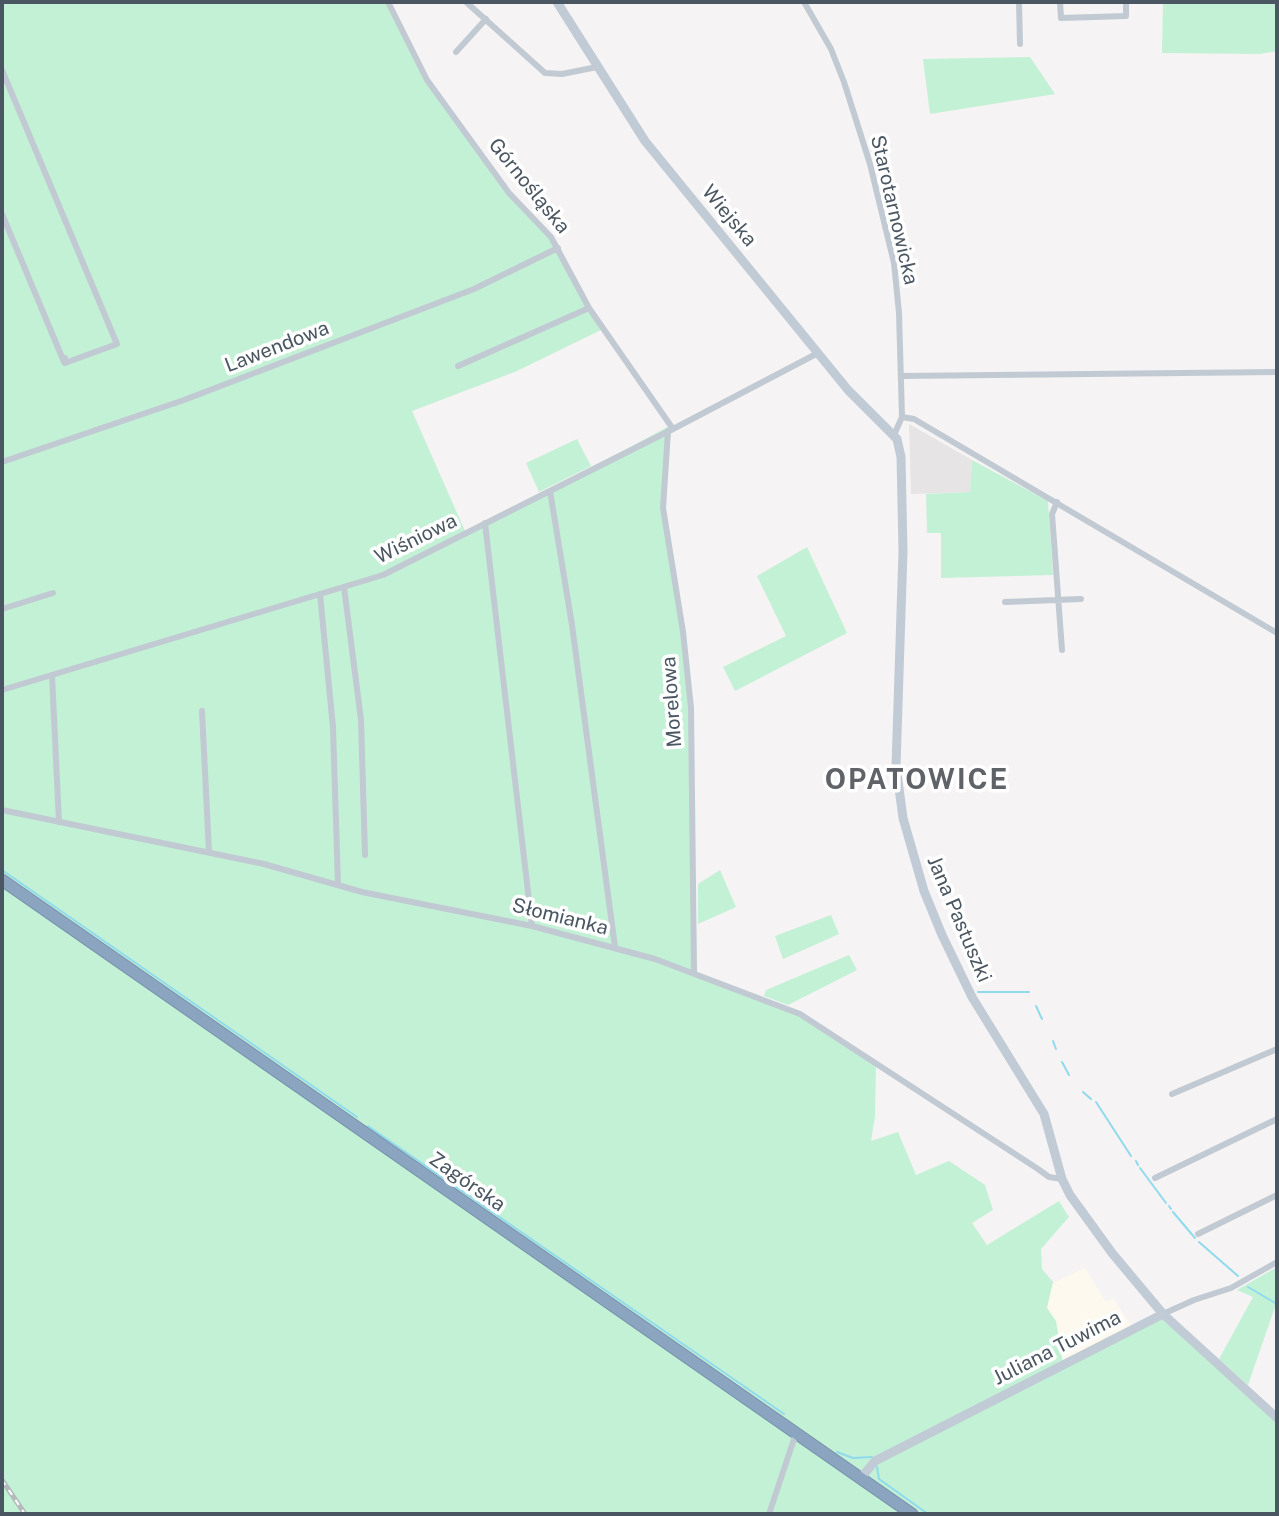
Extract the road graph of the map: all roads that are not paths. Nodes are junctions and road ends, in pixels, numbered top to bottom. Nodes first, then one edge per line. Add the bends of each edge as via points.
1 (388, 2) edge
2 (466, 2) edge
3 (557, 2) edge
4 (804, 2) edge
5 (1019, 2) edge
6 (1060, 2) edge
7 (1126, 2) edge
8 (486, 19) junction
9 (1020, 44) dead end
10 (456, 52) dead end
11 (597, 67) junction
12 (2, 70) edge
13 (2, 214) edge
14 (558, 248) junction
15 (589, 308) junction
16 (818, 353) junction
17 (458, 366) dead end
18 (1277, 372) edge
19 (901, 376) junction
20 (902, 417) junction
21 (671, 430) junction
22 (894, 435) junction
23 (2, 462) edge
24 (550, 491) junction
25 (1057, 502) junction
26 (485, 523) junction
27 (344, 587) junction
28 (53, 593) dead end
29 (320, 594) junction
30 (1058, 599) junction
31 (1081, 599) dead end
32 (1005, 602) dead end
33 (2, 609) edge
34 (1277, 633) edge
35 (1062, 650) dead end
36 (52, 675) junction
37 (2, 690) edge
38 (202, 711) dead end
39 (2, 810) edge
40 (59, 822) junction
41 (209, 852) junction
42 (365, 855) dead end
43 (2, 880) edge
44 (338, 885) junction
45 (532, 926) junction
46 (615, 947) junction
47 (694, 973) junction
48 (1277, 1049) edge
49 (1172, 1094) dead end
50 (1277, 1119) edge
51 (1155, 1178) dead end
52 (1062, 1179) junction
53 (1277, 1195) edge
54 (1198, 1234) dead end
55 (1277, 1262) edge
56 (1163, 1314) junction
57 (1277, 1418) edge
58 (796, 1433) junction
59 (861, 1478) junction
60 (769, 1514) edge
61 (912, 1514) edge

1 - 14 street, Górnośląska via 427,80 504,186
2 - 8 street
3 - 11 street, Wiejska
4 - 19 street, Starotarnowicka via 839,67 870,164 897,283
5 - 9 street
6 - 7 street via 1061,18 1126,16
8 - 10 street
8 - 11 street via 545,73
11 - 16 street, Wiejska via 645,141
12 - 13 street via 117,344 65,360
14 - 15 street, Górnośląska
14 - 23 street, Lawendowa via 460,295 184,400
15 - 17 street
15 - 21 street, Górnośląska
16 - 21 street, Wiśniowa
16 - 22 street, Wiejska
18 - 19 street
19 - 20 street, Starotarnowicka
20 - 22 street, Starotarnowicka
20 - 25 street via 914,419
21 - 24 street, Wiśniowa
21 - 47 street, Morelowa via 663,508 691,708
22 - 52 street, Jana Pastuszki via 901,450 902,483 896,739 903,818 942,935 972,997 1038,1101
24 - 26 street, Wiśniowa
24 - 46 street
25 - 30 street via 1052,514
25 - 34 street
26 - 27 street, Wiśniowa via 383,575
26 - 45 street
27 - 29 street, Wiśniowa
27 - 42 street via 361,720
28 - 33 street
29 - 36 street, Wiśniowa
29 - 44 street via 333,727
30 - 31 street
30 - 32 street
30 - 35 street
36 - 37 street, Wiśniowa
36 - 40 street
38 - 41 street
39 - 40 street, Słomianka
40 - 41 street, Słomianka
41 - 44 street, Słomianka
43 - 58 highway, Zagórska
44 - 45 street, Słomianka
45 - 46 street, Słomianka
46 - 47 street, Słomianka
47 - 52 street, Słomianka via 800,1014 1049,1177
48 - 49 street
50 - 51 street
52 - 56 street, Jana Pastuszki via 1112,1253
53 - 54 street
55 - 56 street, Juliana Tuwima via 1231,1288
56 - 57 street, Jana Pastuszki
56 - 59 street, Juliana Tuwima via 875,1461
58 - 59 highway, Zagórska
58 - 60 street
59 - 61 highway, Zagórska

